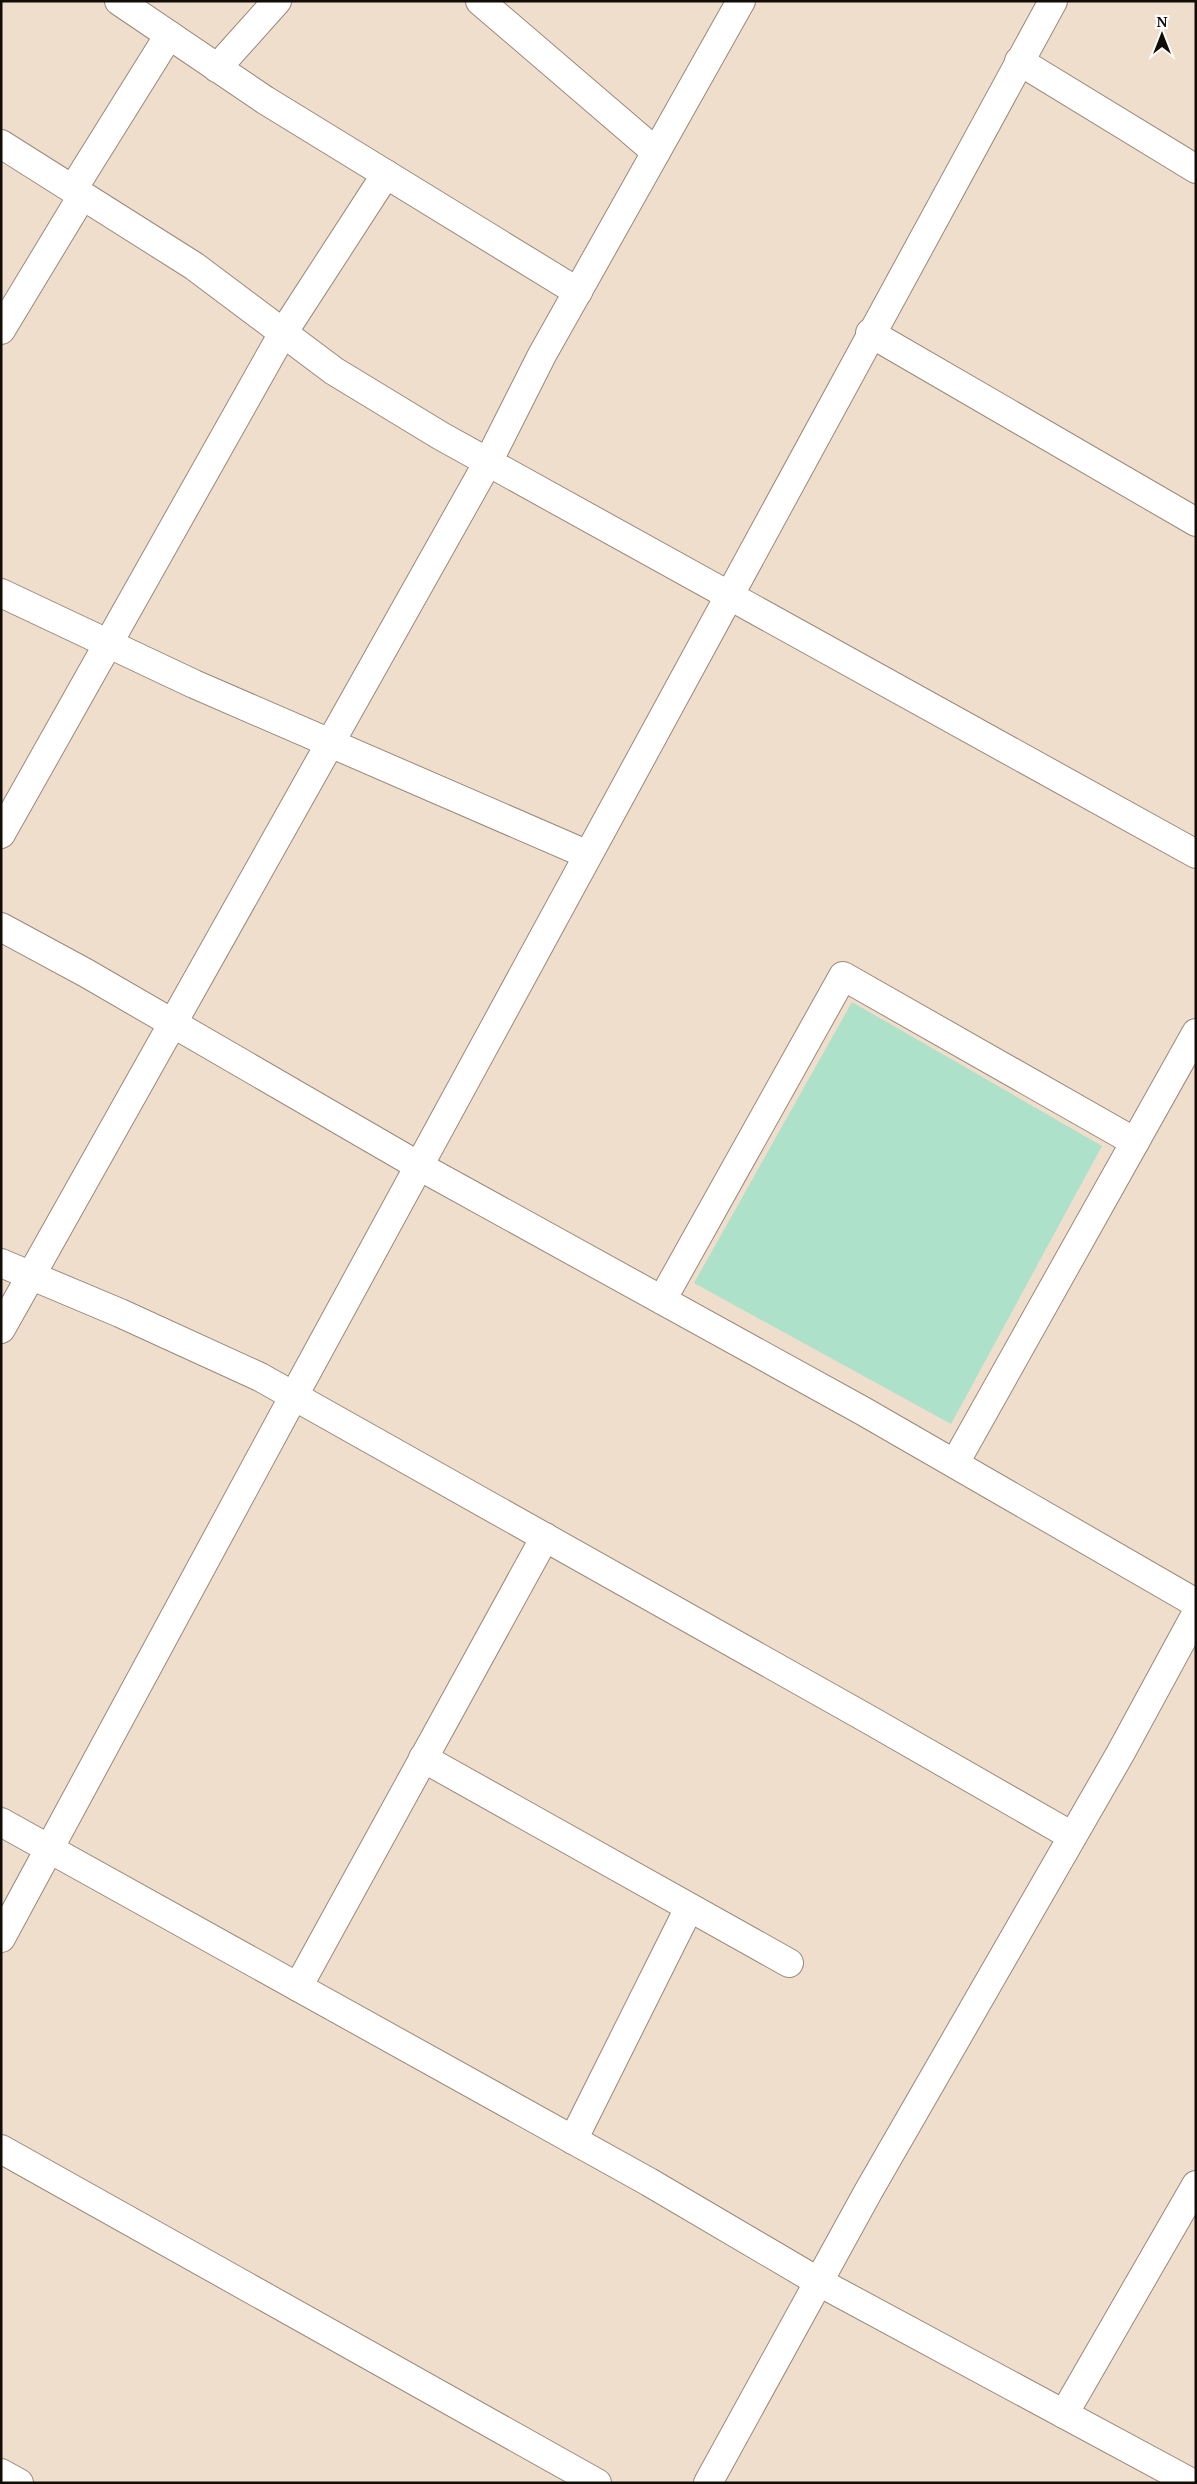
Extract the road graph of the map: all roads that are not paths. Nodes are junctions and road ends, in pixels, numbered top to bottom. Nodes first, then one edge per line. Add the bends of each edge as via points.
1 (119, 1) edge
2 (278, 1) edge
3 (480, 1) edge
4 (741, 1) edge
5 (1053, 1) edge
6 (169, 35) junction
7 (1020, 61) junction
8 (217, 68) junction
9 (1, 144) edge
10 (656, 152) junction
11 (1196, 169) edge
12 (386, 174) junction
13 (78, 193) junction
14 (578, 292) junction
15 (1, 330) edge
16 (283, 333) junction
17 (870, 333) junction
18 (488, 462) junction
19 (1196, 522) edge
20 (1, 593) edge
21 (728, 594) junction
22 (109, 644) junction
23 (329, 743) junction
24 (1, 834) edge
25 (586, 854) junction
26 (1196, 854) edge
27 (1, 927) edge
28 (172, 1023) junction
29 (1196, 1033) edge
30 (1135, 1142) junction
31 (419, 1166) junction
32 (1, 1263) edge
33 (31, 1276) junction
34 (662, 1300) junction
35 (1, 1328) edge
36 (294, 1397) junction
37 (955, 1463) junction
38 (545, 1537) junction
39 (1196, 1603) edge
40 (1196, 1614) edge
41 (423, 1758) junction
42 (1, 1822) edge
43 (1072, 1836) junction
44 (49, 1849) junction
45 (690, 1908) junction
46 (1, 1938) edge
47 (790, 1963) dead end
48 (298, 1987) junction
49 (572, 2140) junction
50 (1, 2149) edge
51 (1195, 2188) edge
52 (819, 2282) junction
53 (1064, 2414) junction
54 (1, 2473) edge
55 (19, 2483) edge
56 (598, 2483) edge
57 (708, 2483) edge
58 (1192, 2483) edge

1 - 6 street
2 - 8 street
3 - 10 street
4 - 10 street
5 - 7 street
6 - 8 street
6 - 13 street
7 - 11 street
7 - 17 street
8 - 12 street
9 - 13 street
10 - 14 street
12 - 14 street
12 - 16 street
13 - 15 street
13 - 16 street via 194,266
14 - 18 street
16 - 18 street via 334,371
16 - 22 street
17 - 19 street
17 - 21 street
18 - 21 street
18 - 23 street
20 - 22 street
21 - 25 street
21 - 26 street
22 - 23 street
22 - 24 street
23 - 25 street
23 - 28 street
25 - 31 street
27 - 28 street
28 - 31 street
28 - 33 street
29 - 30 street
30 - 34 street via 843,976
30 - 37 street
31 - 34 street
31 - 36 street
32 - 33 street
33 - 35 street
33 - 36 street via 260,1377
34 - 37 street
36 - 38 street
36 - 44 street
37 - 39 street
38 - 41 street
38 - 43 street
40 - 43 street
41 - 45 street
41 - 48 street
42 - 44 street
43 - 52 street
44 - 46 street
44 - 48 street
45 - 47 street
45 - 49 street
48 - 49 street
49 - 52 street
50 - 56 street
51 - 53 street
52 - 53 street
52 - 57 street
53 - 58 street
54 - 55 street

